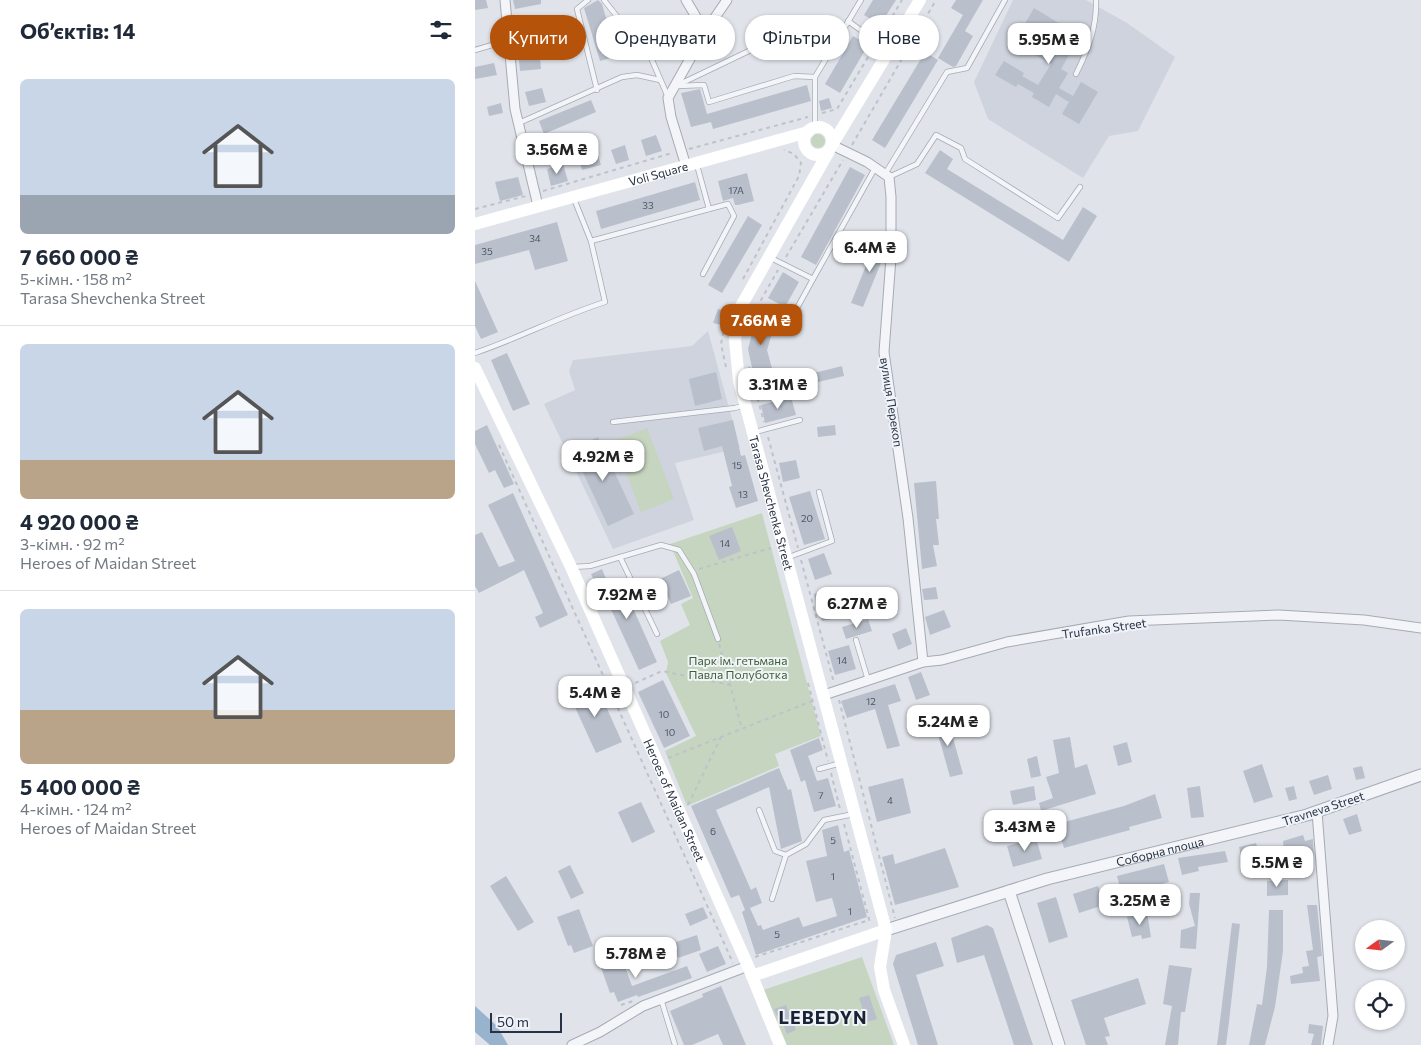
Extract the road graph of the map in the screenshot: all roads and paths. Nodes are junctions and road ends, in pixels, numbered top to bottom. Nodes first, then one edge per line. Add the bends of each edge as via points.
1 (505, 0) edge
2 (588, 0) edge
3 (604, 0) edge
4 (686, 0) edge
5 (727, 0) edge
6 (861, 0) edge
7 (902, 0) edge
8 (920, 0) edge
9 (936, 0) edge
10 (1005, 0) edge
11 (1096, 0) edge
12 (506, 15) edge
13 (695, 15) edge
14 (717, 15) edge
15 (893, 15) edge
16 (911, 15) edge
17 (849, 19) edge
18 (490, 46) edge
19 (475, 50) edge
20 (745, 54) edge
21 (511, 60) edge
22 (690, 60) edge
23 (825, 60) edge
24 (866, 60) edge
25 (885, 60) edge
26 (1076, 74) dead end
27 (815, 77) junction
28 (660, 80) junction
29 (677, 86) junction
30 (597, 90) junction
31 (668, 98) junction
32 (817, 114) junction
33 (848, 120) junction
34 (518, 124) junction
35 (815, 129) junction
36 (783, 144) junction
37 (830, 148) junction
38 (808, 150) junction
39 (681, 151) junction
40 (848, 151) junction
41 (691, 165) junction
42 (875, 168) junction
43 (816, 175) junction
44 (887, 175) junction
45 (1080, 187) dead end
46 (573, 196) junction
47 (537, 199) junction
48 (475, 209) edge
49 (709, 209) junction
50 (475, 224) edge
51 (591, 241) junction
52 (769, 257) junction
53 (782, 264) junction
54 (703, 274) dead end
55 (813, 279) junction
56 (739, 286) dead end
57 (729, 308) dead end
58 (796, 310) dead end
59 (747, 334) dead end
60 (475, 353) edge
61 (748, 363) dead end
62 (475, 368) edge
63 (727, 372) dead end
64 (746, 404) junction
65 (800, 420) dead end
66 (613, 422) dead end
67 (760, 431) junction
68 (495, 438) dead end
69 (819, 492) dead end
70 (771, 548) dead end
71 (793, 556) junction
72 (620, 557) junction
73 (571, 567) junction
74 (692, 572) junction
75 (1421, 628) edge
76 (657, 634) dead end
77 (718, 639) joint
78 (856, 640) dead end
79 (923, 662) junction
80 (868, 680) junction
81 (807, 682) dead end
82 (633, 684) dead end
83 (730, 685) junction
84 (830, 693) junction
85 (741, 729) junction
86 (721, 737) junction
87 (667, 758) dead end
88 (842, 762) junction
89 (819, 769) dead end
90 (1421, 775) edge
91 (687, 806) dead end
92 (759, 810) dead end
93 (1317, 812) junction
94 (856, 814) junction
95 (1223, 836) joint
96 (786, 855) junction
97 (1009, 891) junction
98 (772, 899) dead end
99 (869, 920) dead end
100 (892, 928) junction
101 (745, 967) junction
102 (661, 999) junction
103 (572, 1045) edge
104 (675, 1045) edge
105 (780, 1045) edge
106 (904, 1045) edge
107 (1059, 1045) edge
108 (1328, 1045) edge

1 - 12 street
2 - 30 lane via 577,10
3 - 28 lane via 648,51
4 - 13 street
5 - 14 street
6 - 17 lane
7 - 15 path
8 - 16 main road, Tarasa Shevchenka Street
9 - 40 path
10 - 44 lane via 967,68 947,72
11 - 26 lane via 1096,19 1086,55
18 - 19 lane
20 - 29 lane
21 - 34 street
22 - 29 street
23 - 27 lane
24 - 32 path via 837,109
25 - 33 main road, Tarasa Shevchenka Street
27 - 29 lane via 794,76 709,102 704,85
27 - 32 lane
28 - 30 lane via 637,75 622,77
28 - 31 lane
29 - 31 street
30 - 34 lane
31 - 39 street
32 - 35 lane
32 - 39 path
33 - 35 main road, Voli Square
33 - 37 main road, Tarasa Shevchenka Street
34 - 47 street
35 - 36 main road, Voli Square
35 - 37 main road via 831,134
35 - 38 main road via 805,139
36 - 38 main road
36 - 41 main road, Voli Square
36 - 56 path via 801,163 799,176
37 - 38 main road via 822,155
37 - 40 street
37 - 43 main road, Tarasa Shevchenka Street
38 - 43 main road
39 - 41 street
39 - 47 path
40 - 42 street
40 - 53 path
41 - 46 main road, Voli Square
41 - 49 lane
42 - 44 street
42 - 55 lane
43 - 52 main road, Tarasa Shevchenka Street
44 - 45 lane via 917,164 936,135 961,148 965,159 1058,218
44 - 79 street, вулиця Перекоп via 891,197 891,258 884,352 908,518
46 - 47 main road, Voli Square
46 - 51 lane
47 - 48 path
47 - 50 main road, Voli Square
49 - 51 lane
49 - 54 lane via 728,204 734,216
51 - 60 lane via 605,302
52 - 53 lane
52 - 64 main road, Tarasa Shevchenka Street via 740,308 735,340 739,381
53 - 55 lane
53 - 59 path via 757,306
55 - 58 lane
57 - 63 path via 721,344
61 - 67 path
62 - 73 main road, Heroes of Maidan Street
64 - 66 lane
64 - 67 main road, Tarasa Shevchenka Street
65 - 67 lane
67 - 71 main road, Tarasa Shevchenka Street
67 - 71 path
68 - 101 path
69 - 71 lane via 832,541
70 - 74 path
71 - 84 main road, Tarasa Shevchenka Street
71 - 84 path
72 - 73 lane via 590,566
72 - 74 lane via 661,546 679,550
72 - 76 lane
73 - 101 main road, Heroes of Maidan Street
74 - 77 lane
75 - 79 street, Trufanka Street via 1364,620 1279,615 1129,622 1007,642
77 - 83 path
78 - 80 lane
79 - 80 street, Trufanka Street
80 - 84 street, Trufanka Street
81 - 85 path via 812,701
82 - 83 path via 662,671
83 - 85 path
84 - 88 main road, Tarasa Shevchenka Street
84 - 100 path
85 - 86 path
86 - 87 path
86 - 91 path
88 - 89 lane
88 - 94 main road, Tarasa Shevchenka Street
90 - 93 street, Travneva Street
92 - 96 lane via 775,850
93 - 95 street, Travneva Street
93 - 108 street via 1333,1016
94 - 96 lane via 824,820 806,844
94 - 100 main road, Tarasa Shevchenka Street
95 - 97 street, Соборна площа via 1114,861
96 - 98 lane
97 - 100 street, Соборна площа
97 - 107 street
99 - 101 path
100 - 101 main road, Соборна площа
100 - 106 main road via 880,967 884,990
101 - 102 street
101 - 105 main road, Heroes of Maidan Street
102 - 103 street
102 - 104 lane

